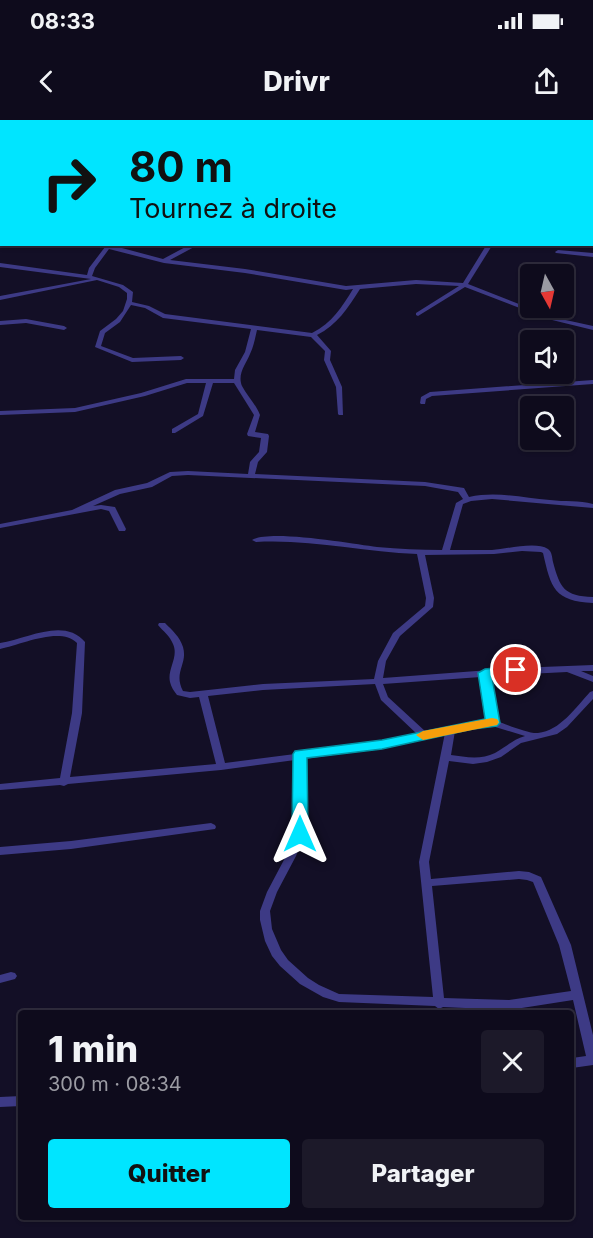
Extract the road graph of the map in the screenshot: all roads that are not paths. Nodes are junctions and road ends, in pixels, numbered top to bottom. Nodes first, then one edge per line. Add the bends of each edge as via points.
1 (102, 246) edge
2 (192, 246) edge
3 (489, 246) edge
4 (107, 248) junction
5 (558, 252) dead end
6 (593, 255) edge
7 (164, 261) junction
8 (0, 265) edge
9 (88, 278) junction
10 (96, 280) junction
11 (465, 285) junction
12 (357, 288) junction
13 (0, 298) edge
14 (130, 303) junction
15 (418, 314) dead end
16 (0, 323) edge
17 (64, 328) dead end
18 (254, 328) junction
19 (593, 328) edge
20 (314, 335) junction
21 (181, 358) dead end
22 (210, 381) junction
23 (237, 381) junction
24 (593, 382) edge
25 (423, 403) dead end
26 (0, 412) edge
27 (341, 414) dead end
28 (175, 431) dead end
29 (252, 476) junction
30 (467, 499) junction
31 (593, 506) edge
32 (74, 512) junction
33 (0, 526) edge
34 (122, 529) dead end
35 (256, 540) dead end
36 (420, 551) junction
37 (446, 551) junction
38 (593, 600) edge
39 (162, 625) dead end
40 (0, 646) edge
41 (567, 668) junction
42 (593, 668) edge
43 (485, 673) junction
44 (593, 679) edge
45 (378, 681) junction
46 (203, 694) junction
47 (593, 694) edge
48 (492, 723) junction
49 (451, 729) junction
50 (423, 735) junction
51 (538, 737) junction
52 (300, 754) junction
53 (445, 757) junction
54 (221, 767) junction
55 (64, 783) junction
56 (0, 787) edge
57 (211, 828) dead end
58 (0, 850) edge
59 (426, 883) junction
60 (577, 995) junction
61 (439, 1004) junction
62 (593, 1060) edge
63 (574, 1063) edge
64 (18, 1101) edge
65 (0, 1102) edge

1 - 4 street
2 - 7 street
3 - 11 street
4 - 7 street
4 - 9 street
5 - 6 street
7 - 12 street
8 - 9 street
9 - 10 street
10 - 13 street
10 - 14 street via 128,289
11 - 12 street via 416,282
11 - 15 street
11 - 19 street via 550,318
12 - 20 street via 337,320
14 - 18 street via 163,316
14 - 21 street via 116,323 102,332 98,347 132,360
16 - 17 street via 26,321
18 - 20 street
18 - 23 street
20 - 27 street via 328,351 329,370 339,387
22 - 23 street
22 - 26 street via 178,382 143,395 75,411
22 - 28 street via 201,415
23 - 29 street via 241,394 251,401 257,415 251,434 265,436 263,452 255,462
24 - 25 street via 430,394 423,398
29 - 30 street via 425,484 461,490
29 - 32 street via 170,474
30 - 31 street
30 - 37 street via 460,503
32 - 33 street
32 - 34 street via 108,507
35 - 36 street via 292,539
36 - 37 street
36 - 45 street via 429,607 396,635 382,661
37 - 38 street via 544,549 555,587 564,596
39 - 46 street via 179,643 175,687 180,693
40 - 55 street via 59,632 71,633 81,642 77,713
41 - 42 street
41 - 43 street
41 - 44 street
43 - 45 street
43 - 48 street
45 - 46 street
45 - 50 street via 384,698
46 - 54 street
47 - 51 street via 564,725
48 - 49 street
48 - 51 street
49 - 50 street
49 - 53 street
50 - 52 street via 382,745
51 - 53 street via 518,741 487,759
52 - 54 street
52 - 61 street via 300,834 264,914 269,939 279,959 326,995
53 - 59 street via 424,862
54 - 55 street
55 - 56 street
57 - 58 street
59 - 60 street via 519,875 537,880 565,945
59 - 61 street
60 - 61 street via 509,1005
60 - 62 street
62 - 63 street
64 - 65 street

